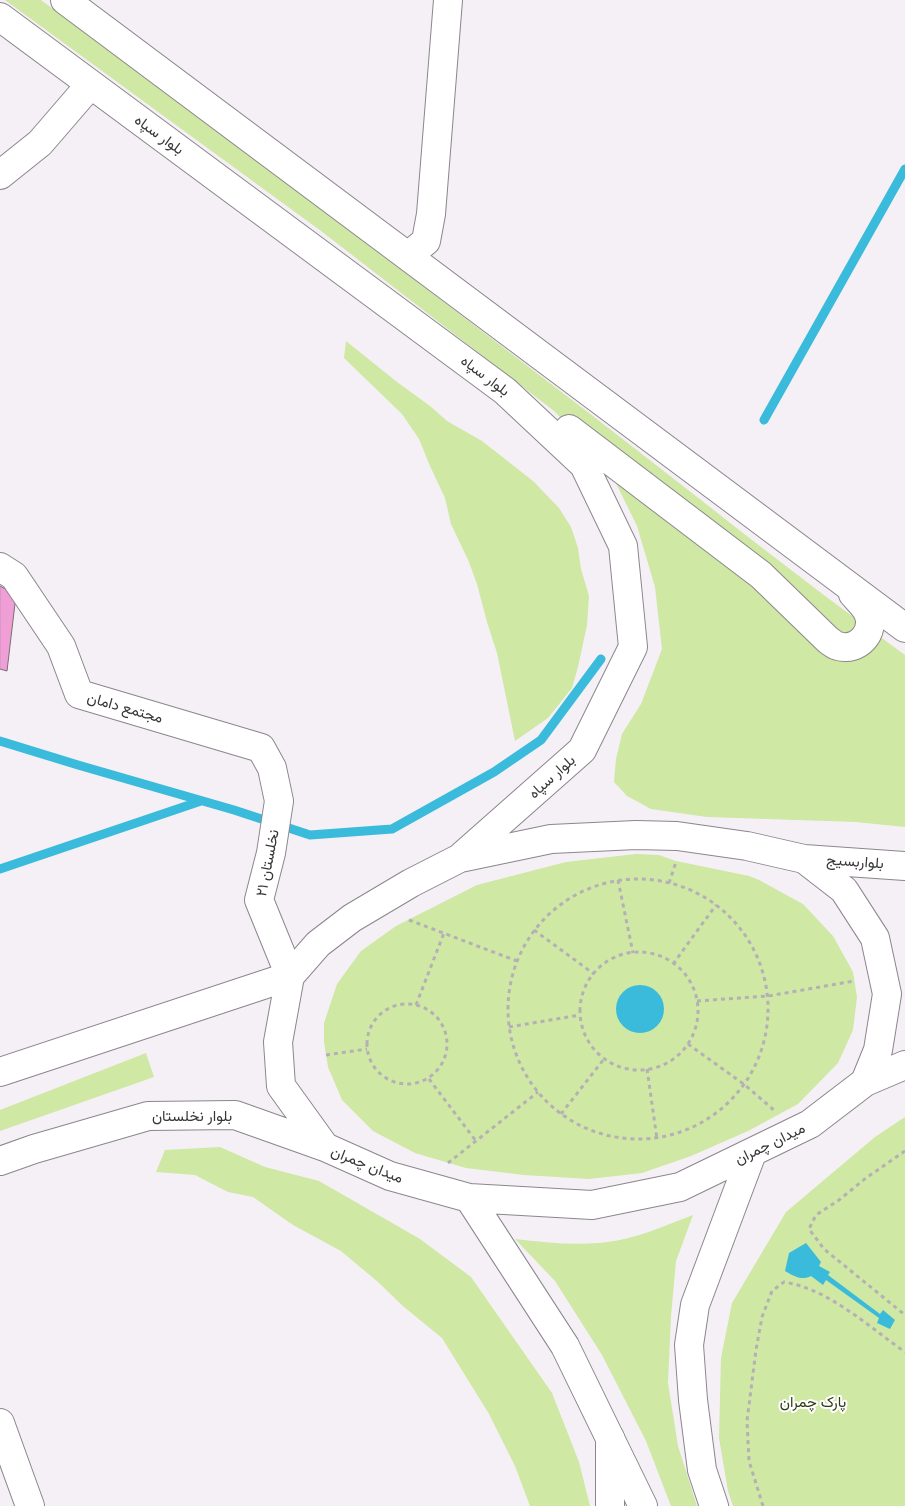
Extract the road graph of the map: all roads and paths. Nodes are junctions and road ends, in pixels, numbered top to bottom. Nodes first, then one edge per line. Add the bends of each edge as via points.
1 (65, 0) edge
2 (448, 0) edge
3 (0, 17) edge
4 (90, 84) junction
5 (0, 174) edge
6 (408, 256) junction
7 (505, 391) junction
8 (0, 567) edge
9 (843, 580) junction
10 (905, 628) edge
11 (260, 748) joint
12 (460, 858) junction
13 (804, 859) junction
14 (905, 866) edge
15 (618, 880) junction
16 (716, 906) junction
17 (409, 920) dead end
18 (534, 930) junction
19 (444, 933) junction
20 (633, 953) junction
21 (517, 961) junction
22 (674, 964) junction
23 (594, 974) junction
24 (290, 976) junction
25 (854, 981) dead end
26 (768, 996) junction
27 (697, 1001) junction
28 (416, 1005) junction
29 (580, 1015) junction
30 (510, 1027) junction
31 (688, 1044) junction
32 (367, 1049) junction
33 (326, 1055) dead end
34 (604, 1059) junction
35 (905, 1065) edge
36 (647, 1070) junction
37 (0, 1072) edge
38 (429, 1079) junction
39 (865, 1082) junction
40 (745, 1085) junction
41 (538, 1092) junction
42 (561, 1114) junction
43 (779, 1114) dead end
44 (657, 1139) junction
45 (476, 1141) junction
46 (325, 1147) junction
47 (905, 1151) edge
48 (752, 1153) junction
49 (0, 1162) edge
50 (448, 1162) dead end
51 (469, 1198) junction
52 (905, 1315) edge
53 (905, 1352) edge
54 (0, 1423) edge
55 (610, 1438) junction
56 (30, 1506) edge
57 (610, 1506) edge
58 (643, 1506) edge
59 (714, 1506) edge
60 (763, 1506) edge

1 - 6 main road
2 - 6 main road via 431,214 426,240
3 - 4 main road, بلوار سپاه
4 - 5 main road via 40,143
4 - 7 main road, بلوار سپاه
6 - 9 main road
7 - 9 main road via 573,432 761,575 828,640 847,648 861,642 870,623 867,612
7 - 12 main road, بلوار سپاه via 584,465 623,546 633,647 582,750
8 - 11 main road, مجتمع دامان via 14,576 60,646 79,694
9 - 10 main road
11 - 24 main road, نخلستان ۲۱ via 272,768 279,801 271,853 258,900
12 - 13 main road via 551,839 636,835 677,836 747,846
12 - 24 main road via 352,918 318,944
13 - 14 main road, بلواربسیج
13 - 39 main road via 844,890 875,938 887,994 878,1050
15 - 16 path via 659,880 685,887
15 - 18 path via 579,893 555,908
15 - 20 path
16 - 22 path
16 - 26 path via 748,939 760,964
17 - 19 path
18 - 21 path
18 - 23 path
19 - 21 path
19 - 28 path
20 - 22 path via 651,954
20 - 23 path via 615,957
21 - 30 path via 507,1009
22 - 27 path via 693,987
23 - 29 path via 582,998
24 - 37 main road
24 - 46 main road, میدان چمران via 278,1042 280,1086
25 - 26 path
26 - 27 path
26 - 40 path via 768,1024 761,1056
27 - 31 path via 697,1023
28 - 32 path via 402,1004 378,1016 370,1027
28 - 38 path via 429,1010 446,1032 448,1046 445,1059
29 - 30 path
29 - 34 path via 592,1047
30 - 41 path via 511,1042 524,1072
31 - 36 path via 668,1063
31 - 40 path
32 - 33 path
32 - 38 path via 372,1065 391,1082 417,1084
34 - 36 path via 619,1067
34 - 42 path
35 - 39 main road, میدان چمران
36 - 44 path
38 - 45 path
39 - 48 main road, میدان چمران via 810,1124
40 - 43 path
40 - 44 path via 723,1110 695,1128
41 - 42 path
41 - 45 path
42 - 44 path via 599,1134 631,1140
45 - 50 path
46 - 49 main road, بلوار نخلستان via 235,1115 148,1116
46 - 51 main road, میدان چمران via 390,1176
47 - 52 path via 816,1215 809,1229 824,1249
48 - 51 main road, میدان چمران via 680,1187 592,1205
48 - 59 main road via 695,1305 689,1345 702,1470
51 - 55 main road via 565,1346
53 - 60 path via 836,1302 816,1292 784,1282 772,1290 762,1317 747,1421 749,1460
54 - 56 main road
55 - 57 main road
55 - 58 main road

